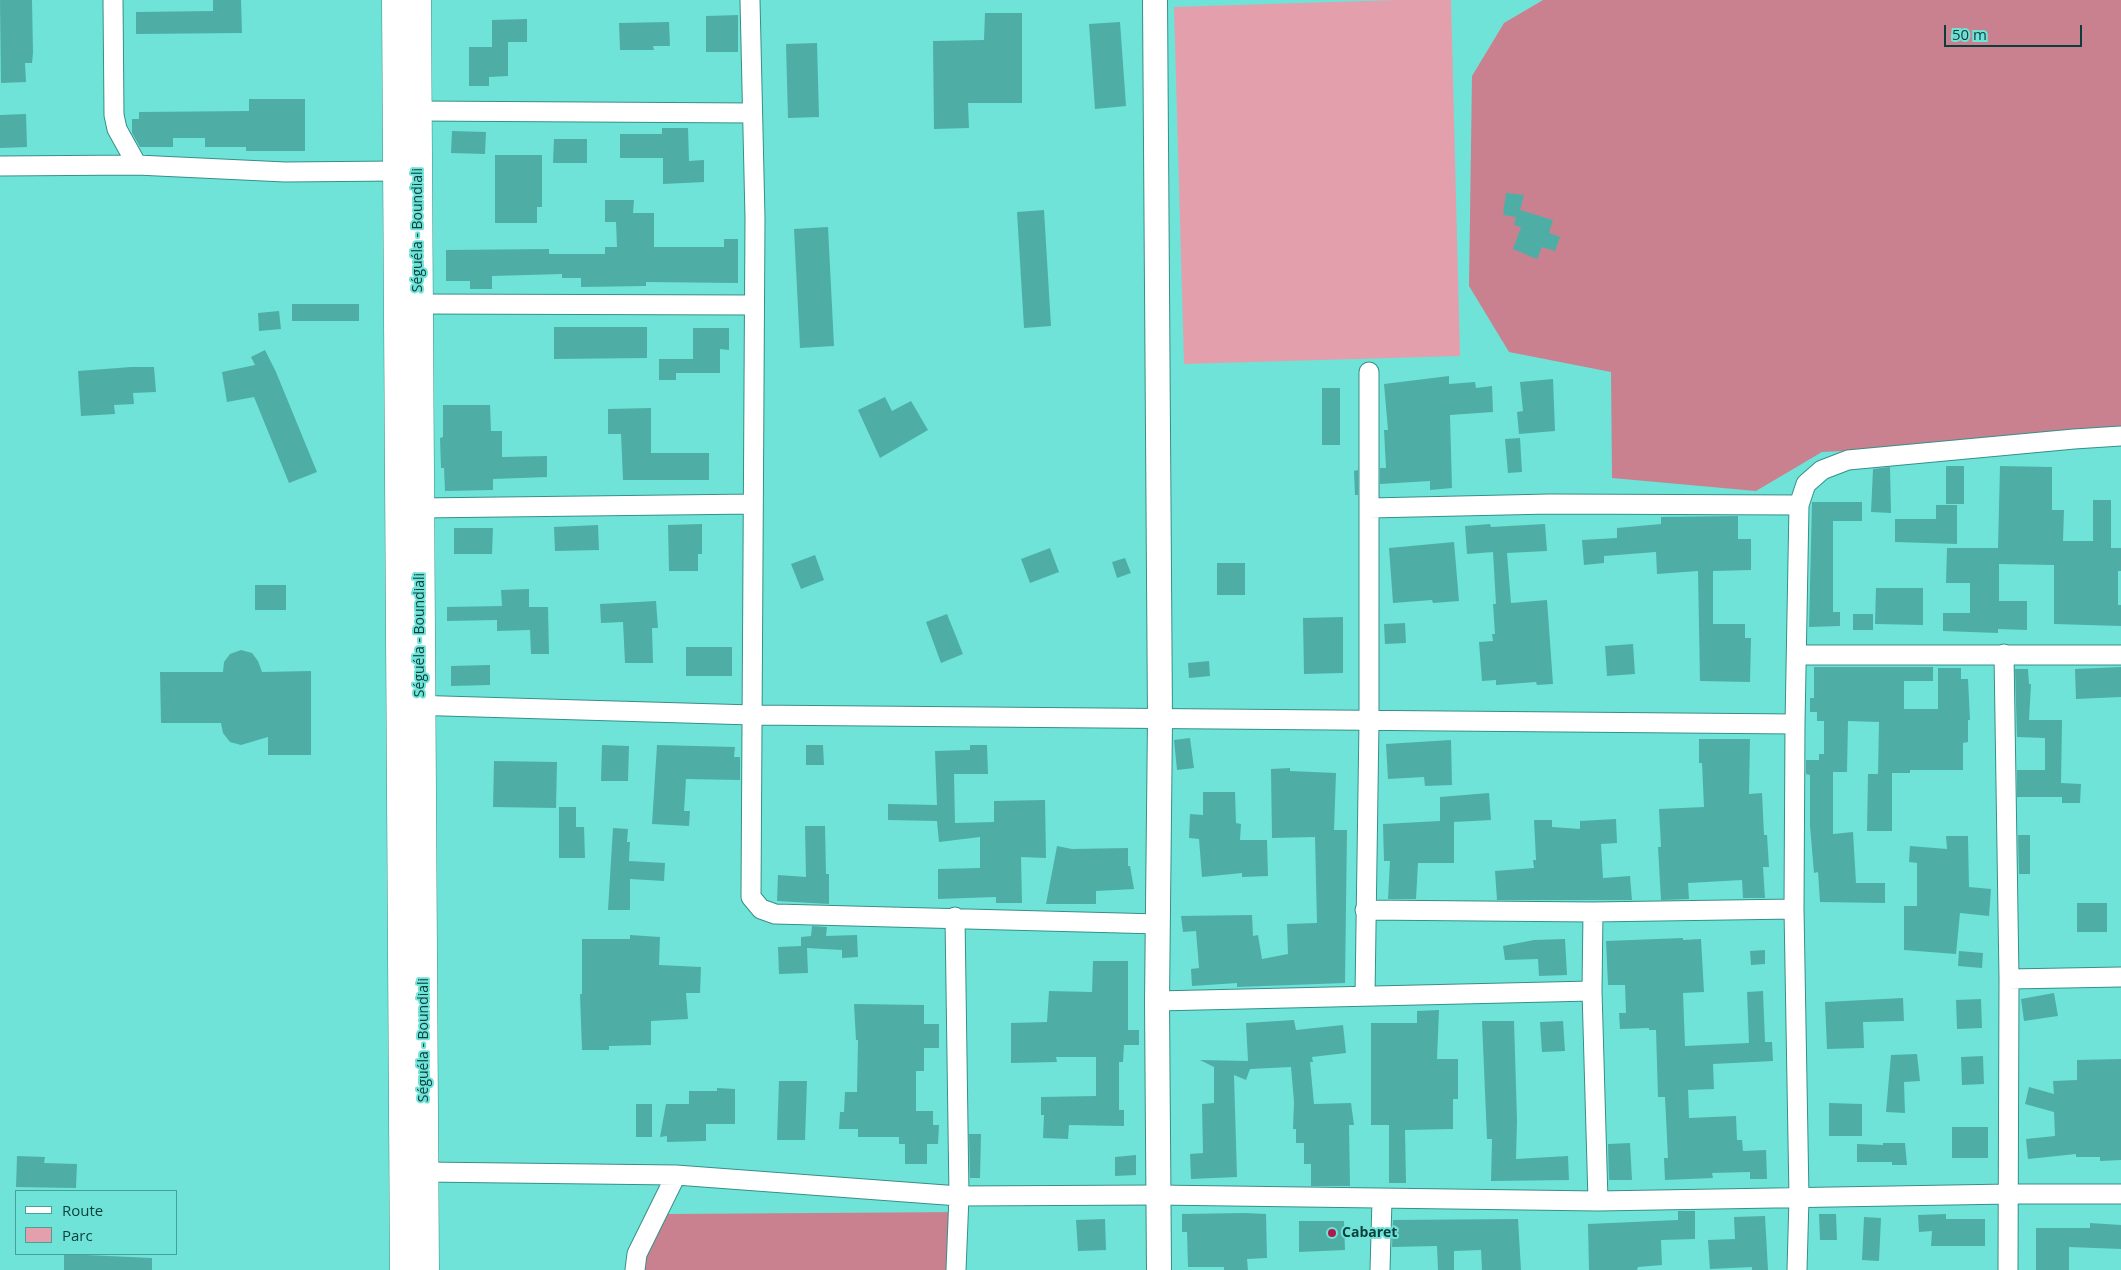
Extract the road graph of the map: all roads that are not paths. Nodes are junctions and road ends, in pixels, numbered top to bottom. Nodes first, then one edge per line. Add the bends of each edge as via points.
1 (113, 0) edge
2 (396, 0) edge
3 (417, 0) edge
4 (750, 0) edge
5 (1155, 0) edge
6 (418, 111) junction
7 (752, 113) junction
8 (137, 165) junction
9 (0, 166) edge
10 (397, 171) junction
11 (418, 304) junction
12 (752, 305) junction
13 (1369, 372) dead end
14 (2121, 436) edge
15 (753, 504) junction
16 (1799, 505) junction
17 (420, 508) junction
18 (1370, 508) junction
19 (2004, 654) junction
20 (1798, 655) junction
21 (2121, 655) edge
22 (410, 705) junction
23 (753, 715) junction
24 (1160, 719) junction
25 (1369, 722) junction
26 (1795, 724) junction
27 (1794, 909) junction
28 (1365, 910) junction
29 (1593, 912) junction
30 (954, 917) junction
31 (1159, 924) junction
32 (2121, 977) edge
33 (2009, 980) junction
34 (1592, 991) junction
35 (1365, 995) junction
36 (1157, 1000) junction
37 (424, 1172) junction
38 (676, 1175) junction
39 (2010, 1194) junction
40 (2121, 1194) edge
41 (1157, 1195) junction
42 (959, 1196) junction
43 (1798, 1198) junction
44 (1382, 1200) junction
45 (1598, 1201) junction
46 (404, 1270) edge
47 (425, 1270) edge
48 (635, 1270) edge
49 (956, 1270) edge
50 (1159, 1270) edge
51 (1380, 1270) edge
52 (1797, 1270) edge
53 (2008, 1270) edge

1 - 8 street via 114,115 117,129
2 - 10 main road, Séguéla - Boundiali
3 - 6 main road, Séguéla - Boundiali
4 - 7 street
5 - 24 street
6 - 7 street
6 - 11 main road, Séguéla - Boundiali
7 - 12 street via 755,218
8 - 9 street
8 - 10 street via 284,172
10 - 22 main road, Séguéla - Boundiali
11 - 12 street
11 - 17 main road, Séguéla - Boundiali
12 - 15 street
13 - 18 street
14 - 16 street via 1848,460 1822,470 1806,484
15 - 17 street
15 - 23 street
16 - 18 street via 1550,504
16 - 20 street
17 - 22 main road, Séguéla - Boundiali
18 - 25 street
19 - 20 street
19 - 21 street
19 - 33 street
20 - 26 street
22 - 23 street
22 - 37 main road, Séguéla - Boundiali
22 - 46 main road, Séguéla - Boundiali
23 - 24 street
23 - 30 street via 751,897 761,908 775,914
24 - 25 street
24 - 31 street
25 - 26 street
25 - 28 street
26 - 27 street
27 - 29 street
27 - 43 street
28 - 29 street
28 - 35 street
29 - 34 street
30 - 31 street
30 - 42 street
31 - 36 street
32 - 33 street
33 - 39 street
34 - 35 street
34 - 45 street
35 - 36 street
36 - 41 street
37 - 38 street
37 - 47 main road, Séguéla - Boundiali
38 - 42 street
38 - 48 street via 637,1254
39 - 40 street
39 - 43 street
39 - 53 street
41 - 42 street
41 - 44 street
41 - 50 street
42 - 49 street
43 - 45 street
43 - 52 street
44 - 45 street
44 - 51 street

